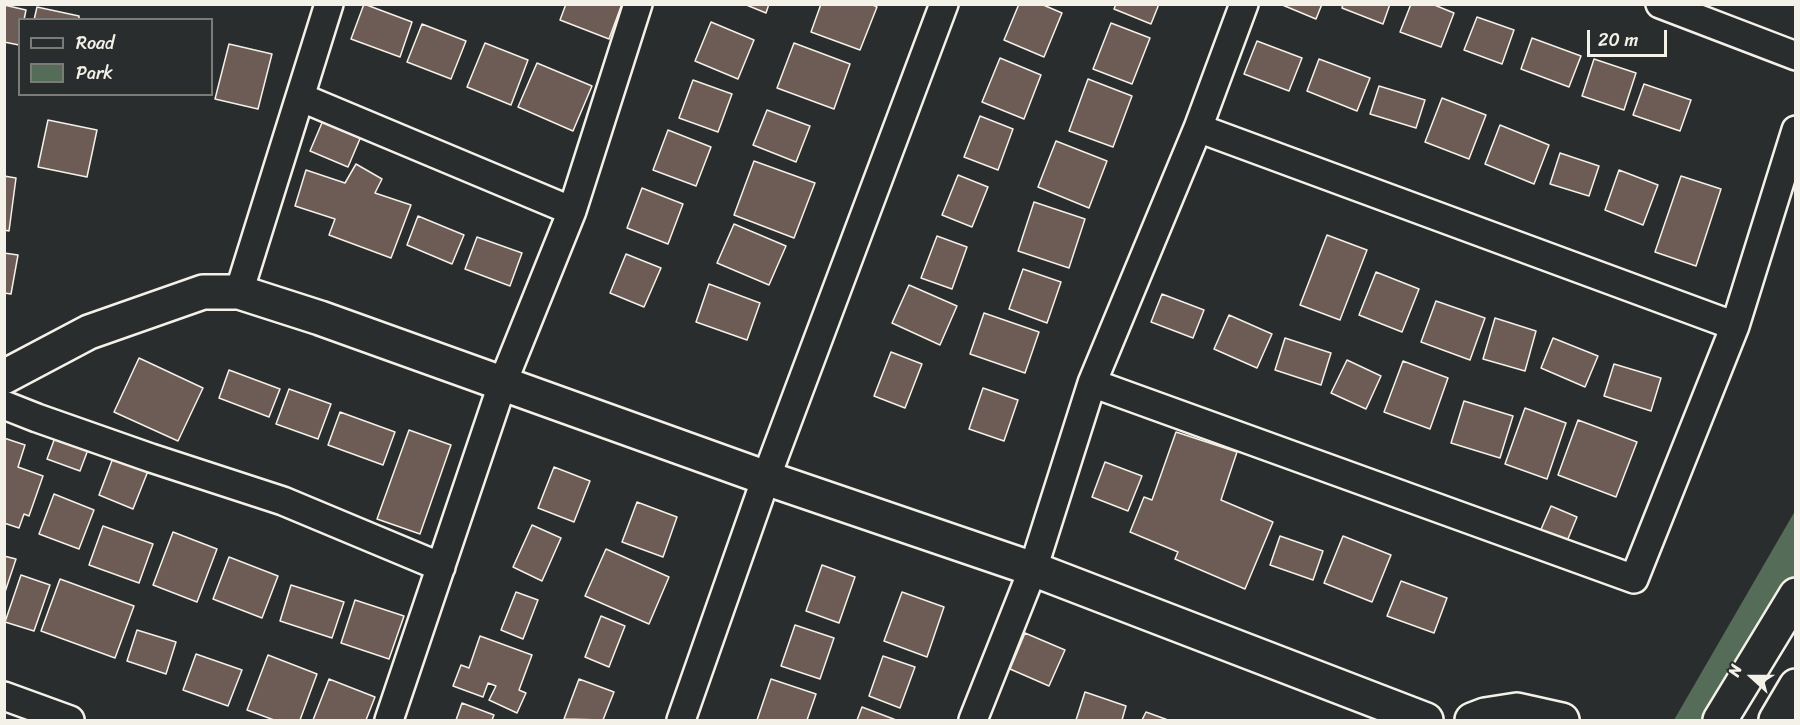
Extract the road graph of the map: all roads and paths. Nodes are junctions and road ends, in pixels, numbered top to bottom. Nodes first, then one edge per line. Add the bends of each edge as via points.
1 (329, 4) edge
2 (638, 4) edge
3 (944, 4) edge
4 (1244, 4) edge
5 (1659, 4) edge
6 (1796, 56) edge
7 (300, 97) junction
8 (1198, 128) junction
9 (1796, 130) edge
10 (572, 211) junction
11 (239, 292) junction
12 (1734, 326) junction
13 (4, 377) edge
14 (503, 382) junction
15 (1092, 383) junction
16 (4, 405) edge
17 (766, 478) junction
18 (441, 567) junction
19 (1033, 569) junction
20 (1796, 595) edge
21 (1796, 686) edge
22 (4, 696) edge
23 (70, 720) edge
24 (389, 720) edge
25 (681, 720) edge
26 (973, 720) edge
27 (1426, 720) edge
28 (1472, 720) edge
29 (1562, 720) edge
30 (1720, 720) edge
31 (1776, 720) edge

1 - 7 street
2 - 10 street
3 - 17 street
4 - 8 street
5 - 6 street
7 - 10 street
7 - 11 street
8 - 12 street
8 - 15 street
9 - 12 street
10 - 14 street
11 - 13 main road via 204,292 89,332
11 - 14 main road
12 - 15 street via 1634,579
14 - 17 main road
14 - 18 street
15 - 19 street
16 - 18 street via 284,501
17 - 19 main road
17 - 25 street
18 - 24 street
19 - 26 street
19 - 27 main road
20 - 30 main road
21 - 31 main road
22 - 23 street
28 - 29 main road via 1517,710

